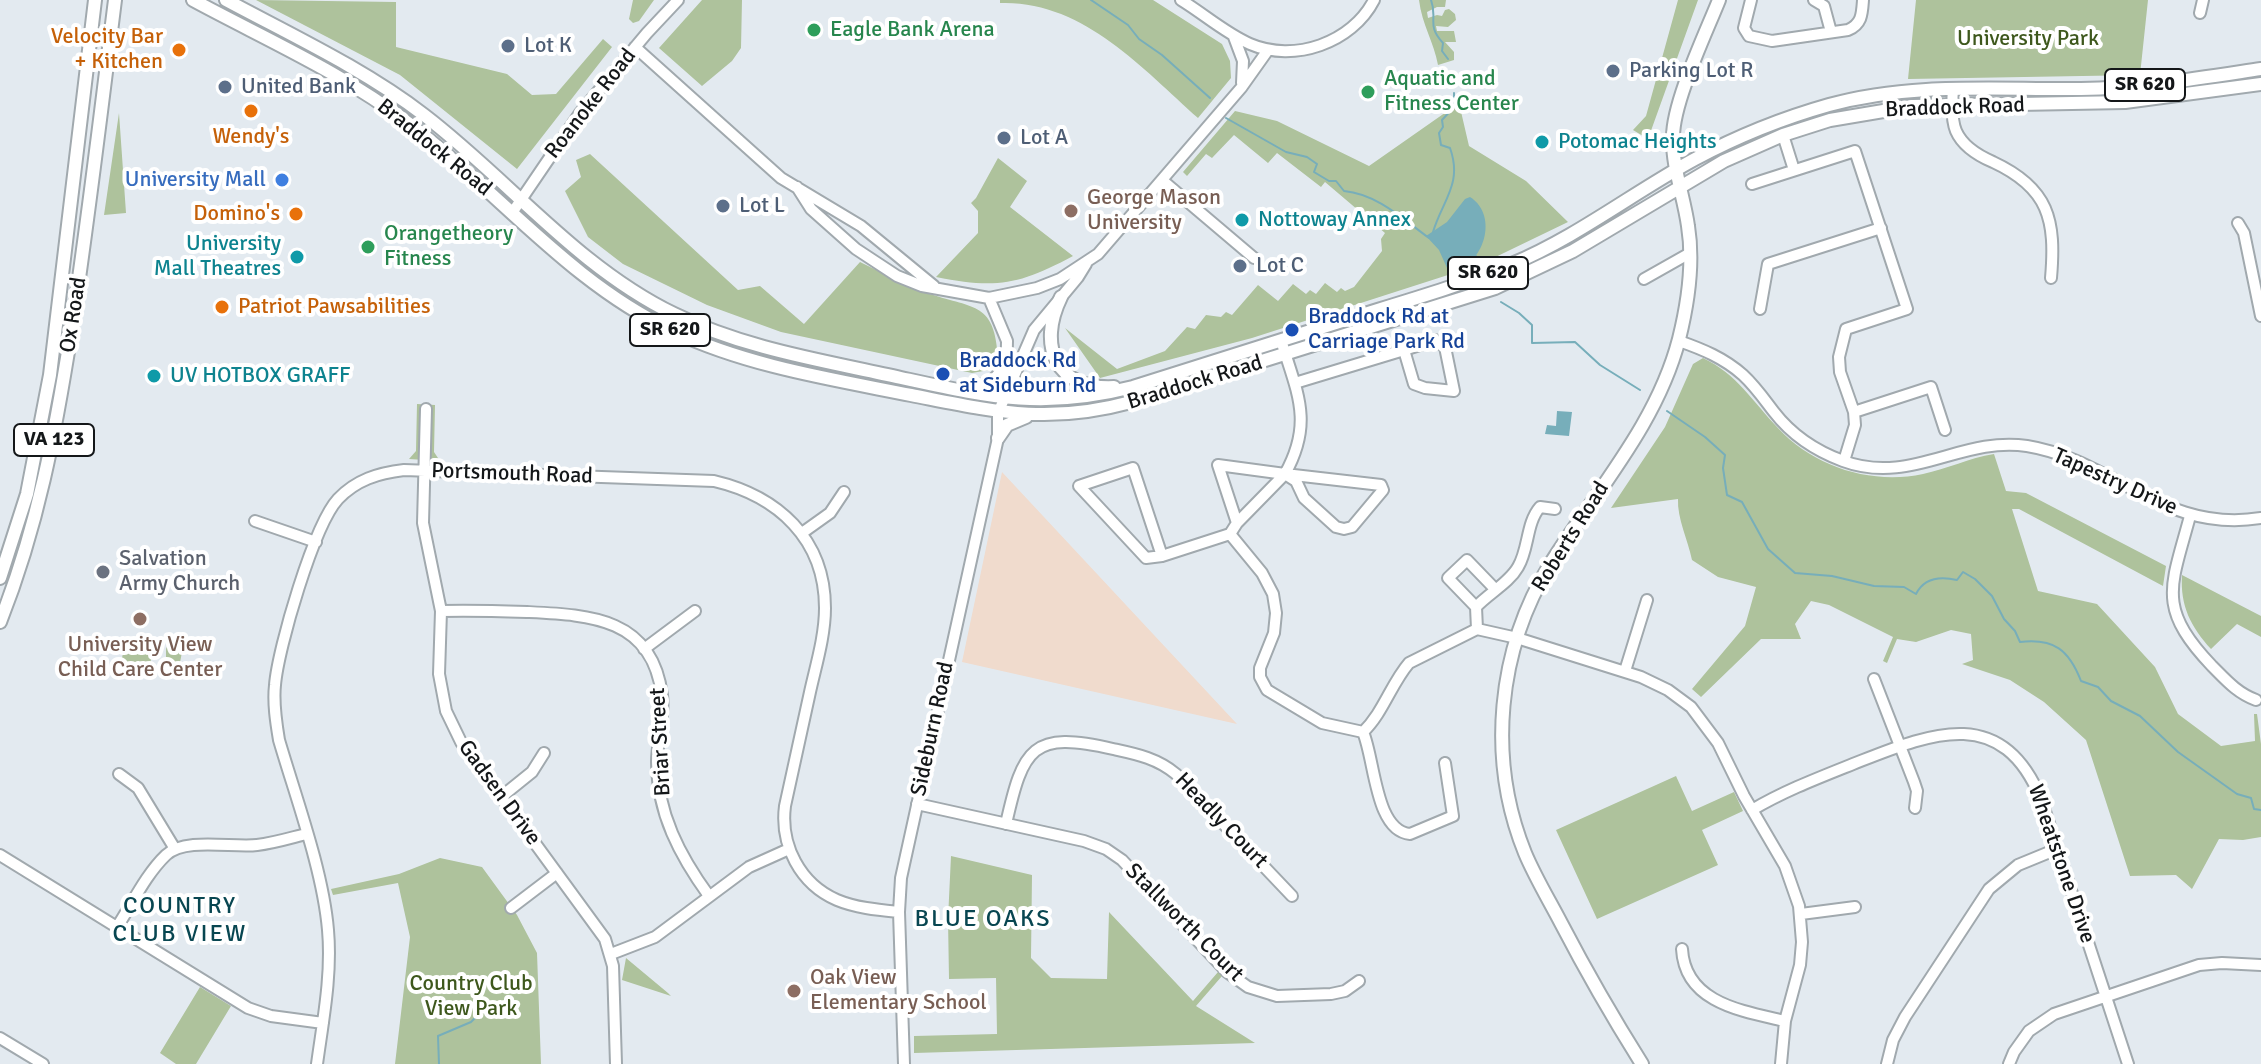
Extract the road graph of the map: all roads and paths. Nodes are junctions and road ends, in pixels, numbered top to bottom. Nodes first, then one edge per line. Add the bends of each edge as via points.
1 (95, 0) edge
2 (115, 0) edge
3 (193, 0) edge
4 (226, 0) edge
5 (678, 0) edge
6 (1181, 0) edge
7 (1374, 0) edge
8 (1719, 0) edge
9 (1751, 0) edge
10 (1814, 0) edge
11 (1863, 0) edge
12 (2203, 0) edge
13 (2200, 13) dead end
14 (1831, 32) junction
15 (1233, 35) junction
16 (635, 47) junction
17 (1268, 50) junction
18 (1286, 51) junction
19 (1256, 65) junction
20 (2261, 69) edge
21 (2261, 84) edge
22 (1241, 88) junction
23 (1953, 89) junction
24 (1952, 105) junction
25 (1783, 135) junction
26 (1678, 169) junction
27 (1794, 170) junction
28 (1162, 180) junction
29 (1752, 184) dead end
30 (797, 187) junction
31 (1681, 187) junction
32 (521, 199) junction
33 (512, 213) junction
34 (2238, 223) dead end
35 (1881, 228) junction
36 (1690, 253) junction
37 (1254, 258) dead end
38 (1086, 264) junction
39 (2051, 278) dead end
40 (1644, 279) dead end
41 (934, 286) junction
42 (1061, 297) junction
43 (989, 298) junction
44 (1760, 309) dead end
45 (2261, 316) edge
46 (1281, 340) junction
47 (1679, 341) junction
48 (1404, 350) junction
49 (1285, 355) junction
50 (1007, 361) junction
51 (1295, 383) junction
52 (1133, 387) junction
53 (948, 388) junction
54 (1005, 399) junction
55 (426, 409) dead end
56 (1854, 412) junction
57 (998, 413) junction
58 (1030, 416) junction
59 (1945, 430) dead end
60 (998, 438) junction
61 (1844, 461) junction
62 (423, 471) junction
63 (1285, 474) junction
64 (844, 492) dead end
65 (1555, 509) dead end
66 (2190, 516) junction
67 (2261, 518) edge
68 (255, 521) dead end
69 (1237, 523) junction
70 (802, 533) junction
71 (1230, 534) junction
72 (316, 542) junction
73 (1162, 556) junction
74 (0, 578) edge
75 (1495, 589) junction
76 (1647, 600) dead end
77 (1476, 607) junction
78 (441, 611) junction
79 (695, 611) dead end
80 (0, 622) edge
81 (1477, 629) junction
82 (1517, 638) junction
83 (644, 649) junction
84 (1625, 671) junction
85 (1874, 679) dead end
86 (2256, 700) dead end
87 (1363, 732) junction
88 (1901, 746) junction
89 (544, 753) dead end
90 (1445, 763) dead end
91 (119, 774) dead end
92 (501, 797) junction
93 (917, 804) junction
94 (1915, 808) dead end
95 (1752, 810) junction
96 (1006, 824) junction
97 (306, 834) junction
98 (175, 849) junction
99 (789, 849) junction
100 (2057, 849) junction
101 (0, 855) edge
102 (557, 873) junction
103 (709, 896) junction
104 (1292, 896) dead end
105 (1855, 907) dead end
106 (511, 908) dead end
107 (899, 912) junction
108 (1801, 914) junction
109 (117, 927) junction
110 (1682, 949) dead end
111 (611, 954) junction
112 (2261, 965) edge
113 (1359, 981) dead end
114 (2106, 996) junction
115 (1785, 1021) junction
116 (323, 1023) junction
117 (0, 1038) edge
118 (43, 1064) edge
119 (317, 1064) edge
120 (616, 1064) edge
121 (904, 1064) edge
122 (1642, 1064) edge
123 (1781, 1064) edge
124 (1887, 1064) edge
125 (2009, 1064) edge
126 (2128, 1064) edge

1 - 74 main road, Ox Road / VA 123 via 50,375 27,494
2 - 80 main road, Ox Road / VA 123 via 61,404 35,520
3 - 33 main road, Braddock Road / SR 620 via 406,121
4 - 32 main road, Braddock Road / SR 620 via 380,84 443,130
5 - 16 street, Roanoke Road
6 - 15 street
7 - 18 street via 1360,20 1335,39
8 - 26 main road, Roberts Road via 1674,123
9 - 14 street via 1744,28 1749,36 1772,41
10 - 14 street via 1824,6
11 - 14 street via 1857,26
12 - 13 street
15 - 17 street
15 - 22 street via 1243,61
16 - 30 street
16 - 32 street, Roanoke Road
17 - 18 street
17 - 19 street
18 - 19 street
19 - 22 street
20 - 23 main road, Braddock Road / SR 620 via 2118,87
21 - 24 main road, Braddock Road / SR 620 via 2125,102
22 - 28 street
23 - 24 street
23 - 26 main road, Braddock Road / SR 620 via 1861,97 1796,114
24 - 25 main road, Braddock Road / SR 620 via 1863,113
24 - 39 street via 1955,129 1970,149 2026,181 2044,203 2052,231
25 - 27 street
25 - 31 main road, Braddock Road / SR 620
26 - 31 main road, Roberts Road
26 - 46 main road, Braddock Road / SR 620 via 1514,263
27 - 29 street
27 - 35 street via 1855,151
28 - 37 street
28 - 38 street
30 - 41 street via 861,226
30 - 41 street via 811,209 876,264 922,286
31 - 36 main road, Roberts Road
31 - 49 main road, Braddock Road / SR 620 via 1522,277
32 - 33 street, Roanoke Road
32 - 53 main road, Braddock Road / SR 620 via 606,273 702,327 760,346
33 - 57 main road, Braddock Road / SR 620 via 585,276 670,330 764,363
34 - 45 street
35 - 44 street via 1768,264
35 - 56 street via 1907,309 1846,329 1840,372
36 - 40 street
36 - 47 main road, Roberts Road
38 - 42 street, Sideburn Road
38 - 43 street via 1049,284
41 - 43 street
42 - 52 main road via 1050,339 1061,368 1088,386
42 - 54 street, Sideburn Road via 1034,330
43 - 50 street via 1007,341
46 - 49 street
46 - 52 main road, Braddock Road / SR 620
47 - 61 street, Tapestry Drive via 1736,369 1790,429
47 - 82 main road, Roberts Road via 1653,407 1550,564
48 - 48 street via 1441,342 1454,391 1414,384
48 - 51 street
49 - 51 street
49 - 58 main road, Braddock Road / SR 620 via 1086,414
50 - 53 main road via 985,386
50 - 54 street
51 - 63 street via 1301,435
52 - 54 main road, Braddock Road / SR 620 via 1084,398
53 - 54 main road, Braddock Road / SR 620
54 - 57 street, Sideburn Road
55 - 62 street, Gadsen Drive
56 - 59 street via 1931,387
56 - 61 street
57 - 58 main road, Braddock Road / SR 620
57 - 60 street, Sideburn Road
58 - 60 main road via 1007,425
60 - 93 street, Sideburn Road
61 - 66 street, Tapestry Drive via 1908,467 1980,447 2029,446
62 - 70 street, Portsmouth Road via 714,481 762,498
62 - 72 street, Portsmouth Road via 384,472 350,488 333,504
62 - 78 street, Gadsen Drive via 423,523
63 - 63 street via 1296,481 1304,498 1344,529 1352,527 1383,490 1381,485
63 - 69 street
63 - 69 street via 1218,465
64 - 70 street via 830,513
65 - 75 street via 1540,507 1534,514 1517,570
66 - 67 street, Tapestry Drive via 2223,521
66 - 86 street via 2173,583 2178,622 2236,690
68 - 72 street
69 - 71 street
70 - 99 street, Portsmouth Road via 821,576 825,611 785,806
71 - 73 street
71 - 87 street via 1273,594 1274,633 1260,668 1267,690 1322,723
72 - 97 street, Portsmouth Road via 282,644 275,689 279,740
73 - 73 street via 1133,468 1079,486 1146,558
75 - 77 street
75 - 77 street via 1467,560 1448,578
76 - 84 street
77 - 81 street
78 - 83 street, Briar Street via 587,615 616,626
78 - 92 street, Gadsen Drive via 439,674 446,711 461,742
79 - 83 street
81 - 82 street
81 - 87 street via 1409,663
82 - 84 street
82 - 122 main road, Roberts Road via 1505,682 1501,730 1518,832 1592,984
83 - 103 street, Briar Street via 662,692 657,765 665,812 681,854
84 - 95 street via 1668,690 1697,714
85 - 88 street
87 - 90 street via 1385,816 1396,830 1410,834 1453,816
88 - 94 street via 1917,791
88 - 95 street, Wheatstone Drive
88 - 100 street, Wheatstone Drive via 1953,733 2005,749 2035,783
89 - 92 street via 532,772
91 - 98 street via 138,788
92 - 102 street, Gadsen Drive
93 - 96 street, Stallworth Court
93 - 107 street, Sideburn Road
95 - 108 street via 1785,866
96 - 104 street, Headly Court via 1021,768 1040,748 1077,741 1143,756 1176,774
96 - 113 street, Stallworth Court via 1089,842 1114,854 1227,972 1248,987 1277,996 1331,994
97 - 98 street via 257,845
97 - 116 street, Portsmouth Road via 328,932
98 - 109 street via 153,871
99 - 103 street via 749,867
99 - 107 street, Portsmouth Road via 805,875 828,895
100 - 114 street, Wheatstone Drive
100 - 124 street via 2018,865 1989,889 1905,1017
101 - 109 street
102 - 106 street
102 - 111 street, Gadsen Drive via 598,927
103 - 111 street via 655,937
105 - 108 street
107 - 121 street, Sideburn Road
108 - 115 street via 1800,965
109 - 116 street via 248,1008
110 - 115 street via 1685,972 1704,994
111 - 120 street, Gadsen Drive
112 - 114 street via 2207,964
114 - 125 street via 2034,1026
114 - 126 street, Wheatstone Drive
115 - 123 street
116 - 119 street, Portsmouth Road
117 - 118 street

